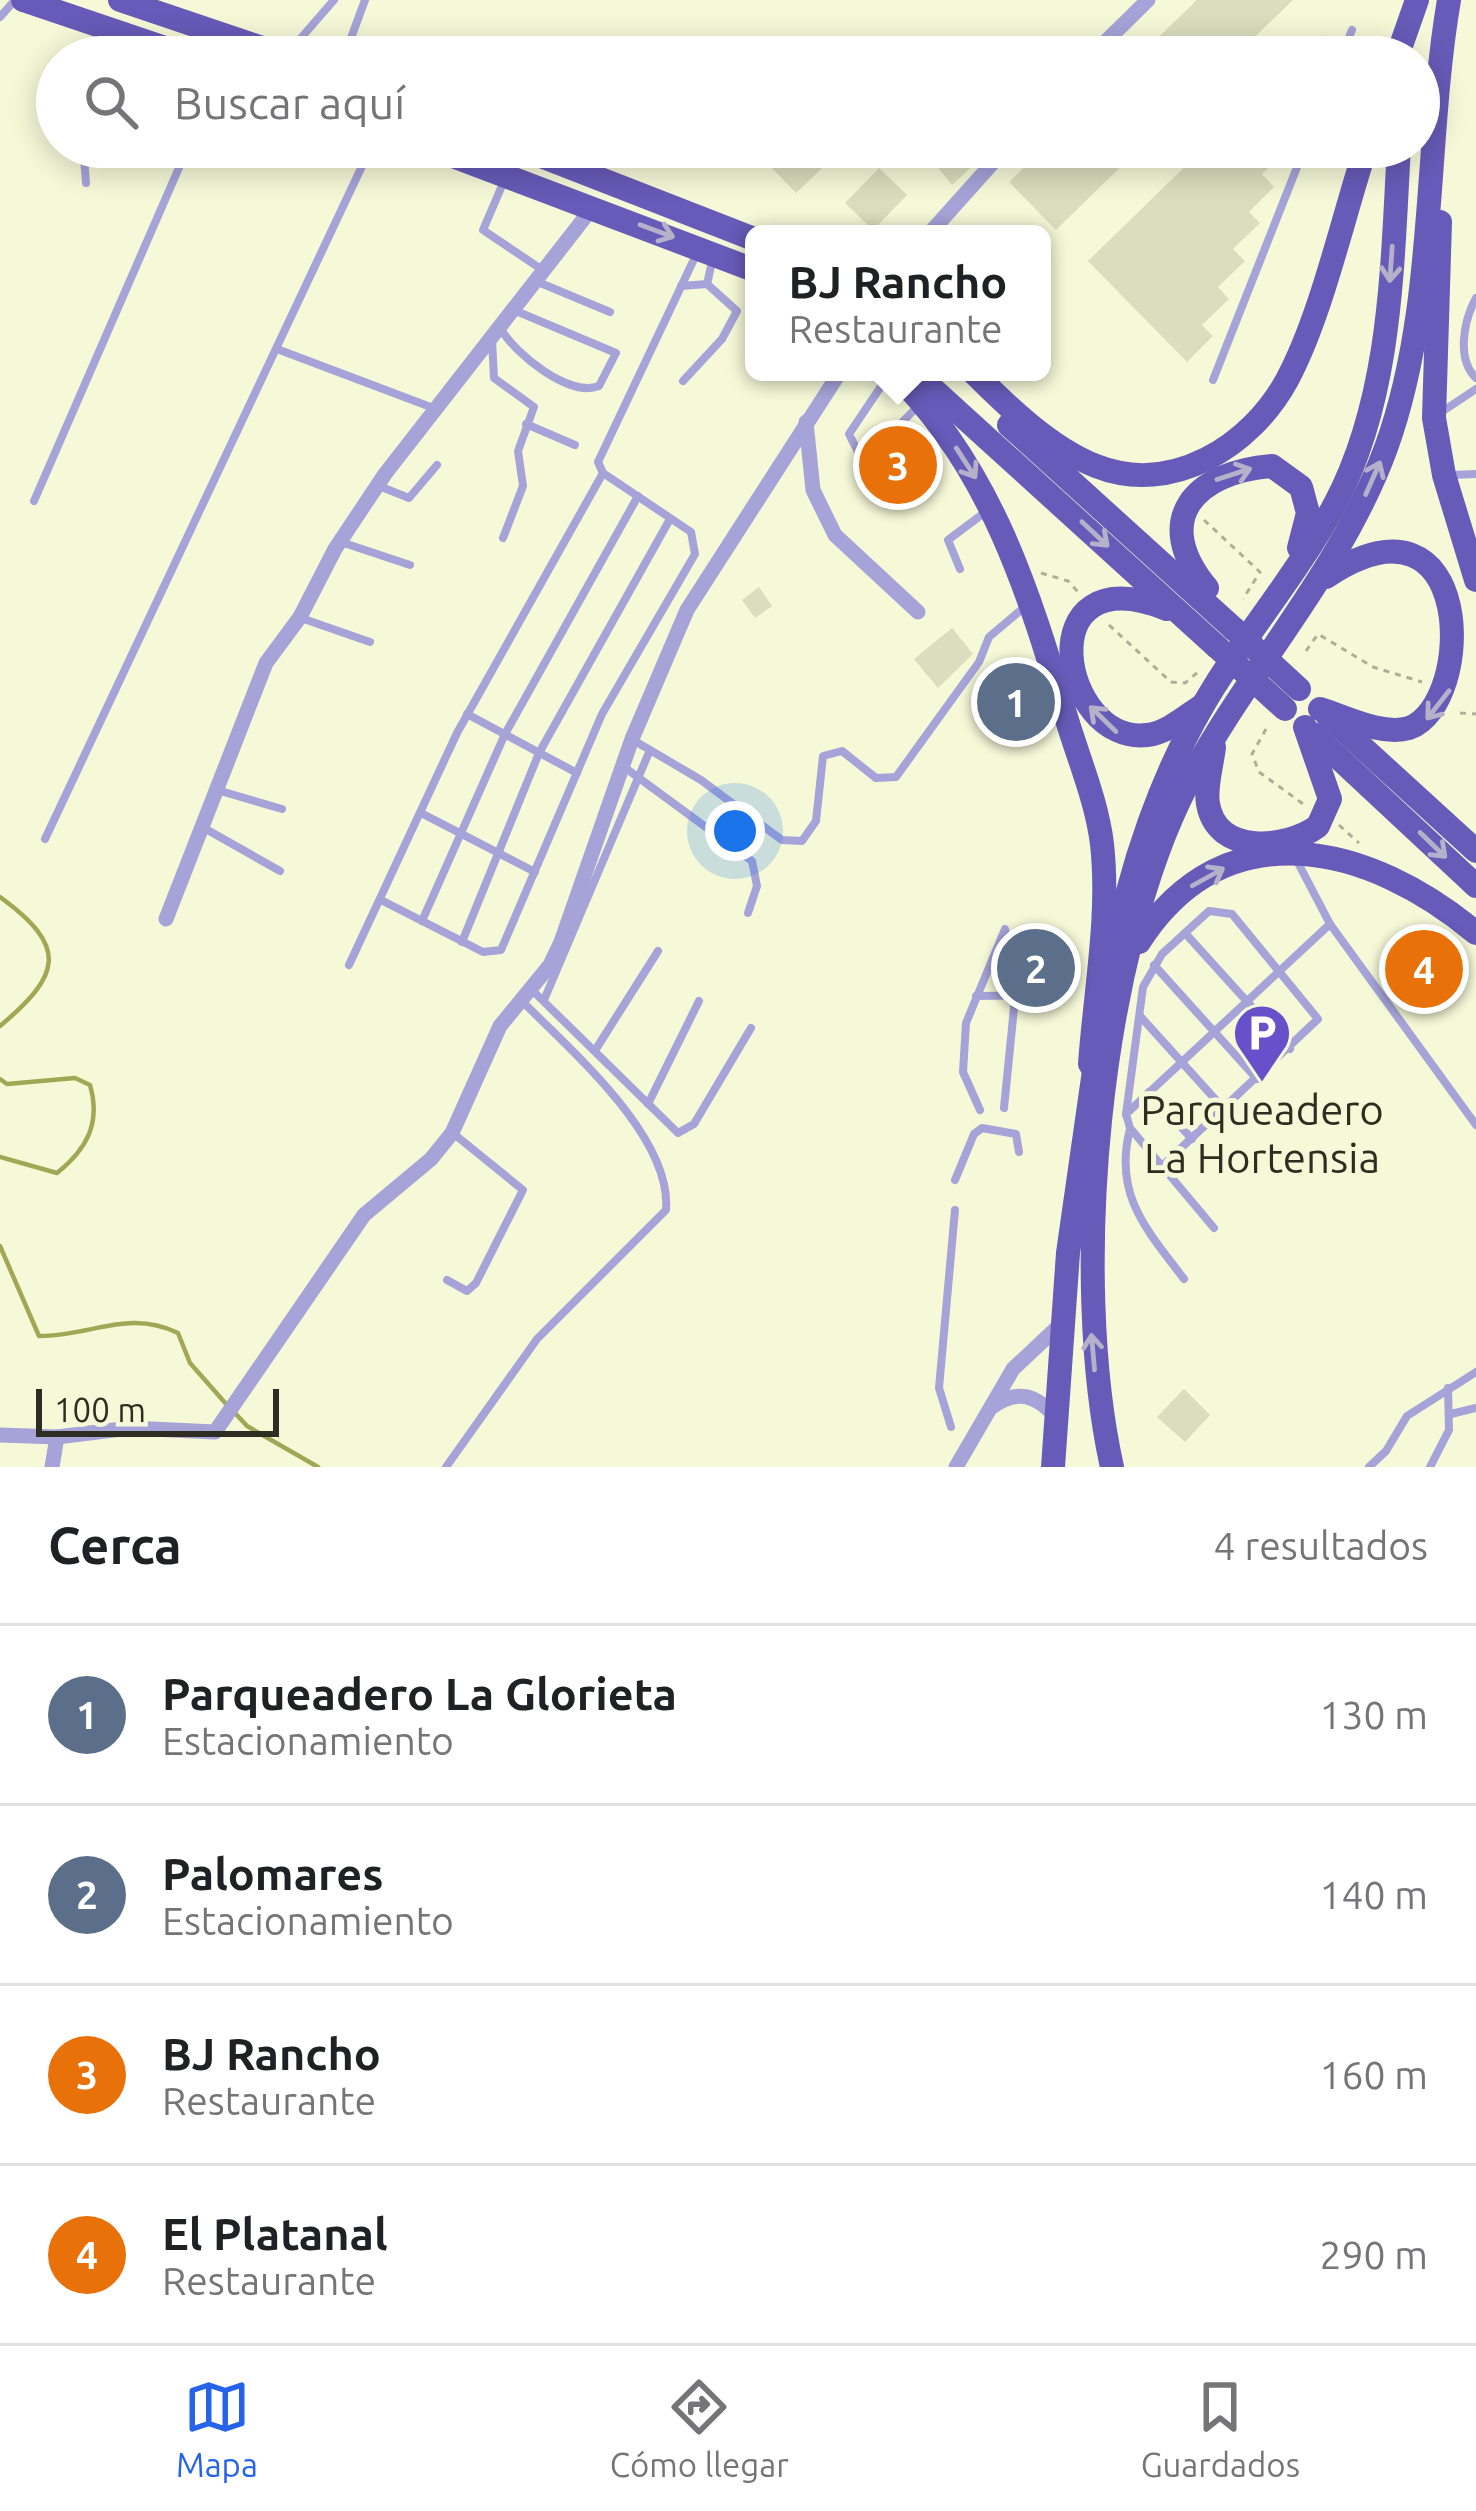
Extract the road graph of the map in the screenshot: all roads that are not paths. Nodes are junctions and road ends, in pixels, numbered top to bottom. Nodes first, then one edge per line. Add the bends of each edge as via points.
1 (19, 0) edge
2 (120, 0) edge
3 (334, 0) edge
4 (365, 0) edge
5 (1148, 0) edge
6 (1417, 0) edge
7 (1430, 0) edge
8 (1452, 0) edge
9 (0, 17) edge
10 (1352, 30) dead end
11 (114, 36) edge
12 (227, 36) edge
13 (304, 36) edge
14 (352, 36) edge
15 (1111, 36) edge
16 (1350, 36) edge
17 (1404, 36) edge
18 (1421, 36) edge
19 (1440, 102) edge
20 (85, 168) edge
21 (179, 168) edge
22 (361, 168) edge
23 (485, 168) edge
24 (572, 168) edge
25 (988, 168) edge
26 (1297, 168) edge
27 (1359, 168) edge
28 (1397, 168) edge
29 (1432, 168) edge
30 (506, 176) junction
31 (86, 183) dead end
32 (593, 207) junction
33 (937, 225) edge
34 (745, 235) edge
35 (707, 250) junction
36 (745, 266) edge
37 (542, 277) junction
38 (707, 284) junction
39 (681, 286) junction
40 (1476, 298) edge
41 (516, 310) junction
42 (610, 312) dead end
43 (1466, 318) junction
44 (1476, 326) edge
45 (500, 336) junction
46 (277, 349) junction
47 (1476, 378) edge
48 (1213, 380) dead end
49 (683, 381) dead end
50 (835, 381) edge
51 (885, 381) edge
52 (901, 381) edge
53 (924, 381) edge
54 (958, 381) edge
55 (983, 381) edge
56 (1476, 389) edge
57 (921, 402) junction
58 (436, 409) junction
59 (1434, 418) junction
60 (806, 422) junction
61 (526, 424) junction
62 (575, 446) dead end
63 (437, 465) dead end
64 (603, 473) junction
65 (1476, 474) edge
66 (1444, 475) junction
67 (378, 485) junction
68 (638, 496) junction
69 (34, 500) dead end
70 (992, 508) junction
71 (671, 518) junction
72 (502, 538) dead end
73 (340, 542) junction
74 (1472, 554) edge
75 (410, 565) dead end
76 (960, 568) dead end
77 (1292, 574) junction
78 (1319, 582) junction
79 (1027, 590) junction
80 (918, 612) dead end
81 (1182, 615) junction
82 (300, 617) junction
83 (1226, 638) junction
84 (370, 642) dead end
85 (1205, 704) junction
86 (467, 715) junction
87 (1312, 718) junction
88 (505, 734) junction
89 (632, 739) junction
90 (1215, 739) junction
91 (650, 750) junction
92 (539, 752) junction
93 (623, 766) junction
94 (577, 773) junction
95 (639, 776) junction
96 (216, 790) junction
97 (282, 809) dead end
98 (421, 813) junction
99 (203, 827) junction
100 (462, 832) junction
101 (45, 839) dead end
102 (499, 850) junction
103 (1476, 851) edge
104 (1294, 856) junction
105 (280, 871) dead end
106 (535, 872) junction
107 (1476, 886) edge
108 (381, 900) junction
109 (748, 913) dead end
110 (166, 919) dead end
111 (422, 921) junction
112 (1330, 924) junction
113 (1185, 933) junction
114 (1476, 933) edge
115 (462, 942) junction
116 (658, 951) dead end
117 (1141, 962) junction
118 (349, 965) dead end
119 (1281, 969) junction
120 (525, 993) junction
121 (1016, 994) junction
122 (1058, 995) dead end
123 (976, 996) junction
124 (544, 1000) junction
125 (699, 1001) dead end
126 (1246, 1001) junction
127 (1139, 1015) junction
128 (752, 1028) dead end
129 (1215, 1030) junction
130 (1291, 1048) junction
131 (596, 1049) junction
132 (1183, 1060) junction
133 (1257, 1079) junction
134 (1149, 1092) junction
135 (1088, 1102) junction
136 (648, 1104) junction
137 (1004, 1108) dead end
138 (1224, 1109) junction
139 (980, 1110) dead end
140 (1126, 1114) junction
141 (1476, 1125) edge
142 (1130, 1128) junction
143 (452, 1133) junction
144 (1192, 1139) junction
145 (1019, 1152) dead end
146 (1162, 1166) junction
147 (955, 1180) dead end
148 (955, 1210) dead end
149 (1214, 1228) dead end
150 (447, 1280) dead end
151 (1184, 1280) dead end
152 (1063, 1322) junction
153 (1476, 1372) edge
154 (1448, 1388) junction
155 (989, 1408) junction
156 (1476, 1408) edge
157 (1451, 1414) junction
158 (1056, 1417) junction
159 (951, 1427) dead end
160 (0, 1435) edge
161 (57, 1437) junction
162 (52, 1467) edge
163 (446, 1467) edge
164 (956, 1467) edge
165 (1053, 1467) edge
166 (1112, 1467) edge
167 (1369, 1467) edge
168 (1430, 1467) edge

1 - 9 lane
1 - 11 main road
2 - 12 main road
3 - 13 lane
4 - 14 lane
5 - 15 street
6 - 17 main road
7 - 18 main road
19 -> 8 main road
8 - 59 main road
10 - 16 lane
20 - 31 lane
21 - 69 lane
22 - 46 lane
23 - 30 main road
24 - 34 main road
25 - 33 street
26 - 48 lane
27 - 55 main road via 1289,375 1266,414 1225,452 1154,473 1095,466
28 -> 77 main road via 1384,342 1360,443
78 -> 29 main road via 1374,478 1397,409
30 - 32 main road
30 - 37 lane via 483,230
32 -> 35 main road
32 - 37 street
35 - 36 main road
35 - 38 lane
35 - 39 lane
37 - 41 street
37 - 42 lane
38 - 39 lane
38 - 49 lane via 736,311
39 - 64 lane via 600,453
40 - 43 lane
41 - 45 street
41 - 45 lane via 616,353 599,386 588,390 520,356
43 - 44 lane
43 - 47 lane via 1466,367
45 - 58 street
45 - 61 lane via 491,360 500,387 534,406
46 - 58 lane
46 - 101 lane
50 - 60 street
51 - 57 lane via 853,421 851,445 865,453 877,448
52 - 57 main road
53 -> 81 main road
54 - 83 main road
56 - 59 lane
57 -> 70 main road
58 - 67 street
59 - 66 main road
60 - 80 street via 813,490 835,535
60 - 89 street via 705,575
61 - 62 lane
61 - 72 lane via 518,451 523,487
63 - 67 lane via 409,498
64 - 68 lane
64 - 86 lane
65 - 66 lane
66 - 74 main road
67 - 73 street
68 - 71 lane
68 - 88 lane
70 - 76 lane via 947,540
70 - 79 main road
71 - 92 lane
71 - 94 lane via 691,532 695,554 627,666
73 - 75 lane
73 - 82 street
83 -> 77 main road via 1178,538 1202,489 1223,474 1272,466 1301,487 1308,514
77 - 85 main road
78 -> 87 main road via 1363,554 1428,558 1454,586 1463,661 1426,721 1388,730
78 - 90 main road
79 - 91 lane via 902,773 876,778 849,753 823,756 816,821 802,841 782,840
79 - 135 main road via 1102,842
81 - 83 main road
85 -> 81 main road via 1163,730 1134,736 1102,723 1078,686 1072,637 1086,608 1128,596
82 - 84 lane
82 - 96 street via 266,664
83 - 87 main road, bridge
85 - 135 main road via 1123,905
86 - 88 lane
86 - 98 lane
87 - 90 main road via 1330,799 1318,826 1278,845 1242,840 1215,821 1208,806
87 - 103 main road
87 -> 107 main road
88 - 92 lane
88 - 100 lane
89 - 91 lane
89 - 93 street
90 - 117 main road via 1169,825
91 - 95 lane
92 - 94 lane
92 - 102 lane
93 - 95 lane
93 - 120 street via 561,942
94 - 106 lane
95 - 109 lane via 752,861 757,886
95 - 124 lane
96 - 97 lane
96 - 99 street
98 - 100 lane
98 - 108 lane
99 - 105 lane
99 - 110 street
100 - 102 lane
100 - 111 lane
102 - 106 lane
102 - 115 lane
104 - 112 lane
104 - 114 main road via 1391,874
117 -> 104 main road via 1155,919 1199,880 1243,860
106 - 115 lane via 501,950
108 - 111 lane
108 - 118 lane
111 - 115 lane
112 - 119 lane
112 - 141 lane
113 - 117 lane
113 - 119 lane via 1210,910 1222,910
113 - 126 lane
116 - 131 lane
117 - 127 lane
117 - 129 lane
166 -> 117 main road via 1090,1313 1092,1226 1114,1028
119 - 126 lane
119 - 130 lane via 1318,1013
120 - 124 lane
120 - 143 street via 500,1026
120 - 163 lane via 656,1151 666,1210 537,1339
121 - 122 lane
121 - 123 lane
121 - 123 lane via 1005,929
121 - 137 lane
123 - 139 lane via 964,1072
124 - 131 lane
125 - 136 lane
126 - 129 lane
126 - 130 lane
127 - 132 lane
127 - 140 lane
128 - 136 lane via 686,1133
129 - 132 lane
129 - 133 lane
130 - 133 lane
131 - 136 lane
132 - 134 lane
132 - 138 lane
133 - 138 lane
134 - 140 lane
134 - 144 lane
135 - 152 main road
138 - 144 lane
140 - 142 lane
142 - 146 lane
142 - 151 lane via 1123,1168 1129,1200
143 - 150 lane via 523,1190 476,1283 466,1291
143 - 161 street via 364,1215 215,1432 130,1428
144 - 146 lane
145 - 147 lane via 1016,1133 982,1128
146 - 149 lane
148 - 159 lane via 939,1388
152 - 155 street via 1013,1369
152 - 158 main road
153 - 154 lane
154 - 157 lane
154 - 167 lane via 1407,1416
155 - 158 street via 1025,1395
155 - 164 street
156 - 157 lane
157 - 168 lane
158 - 165 main road
160 - 161 street
161 - 162 street

